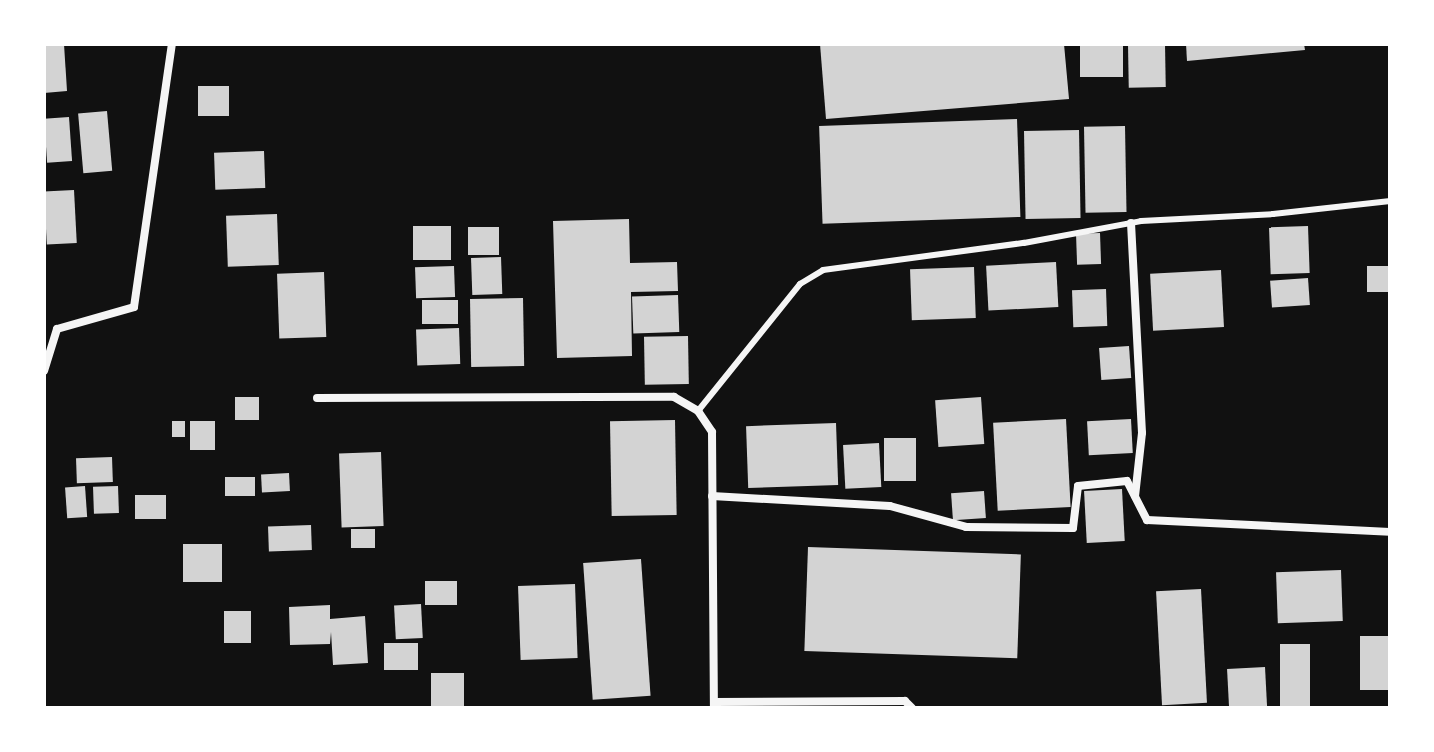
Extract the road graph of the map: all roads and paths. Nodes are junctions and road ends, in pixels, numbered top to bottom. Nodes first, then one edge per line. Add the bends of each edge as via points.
1 (172, 44) edge
2 (1390, 201) edge
3 (1131, 223) junction
4 (44, 371) edge
5 (317, 398) dead end
6 (698, 411) junction
7 (712, 496) junction
8 (1135, 497) junction
9 (1390, 532) edge
10 (714, 705) edge
11 (912, 708) edge

1 - 4 street via 134,307 57,329
2 - 3 lane
3 - 6 lane via 823,270 800,284
3 - 8 street via 1142,433
5 - 6 street via 674,397
6 - 7 street via 712,432
7 - 8 street via 890,506 966,527 1073,528 1078,486 1127,481
7 - 10 street
8 - 9 street via 1147,520
10 - 11 street via 905,701

